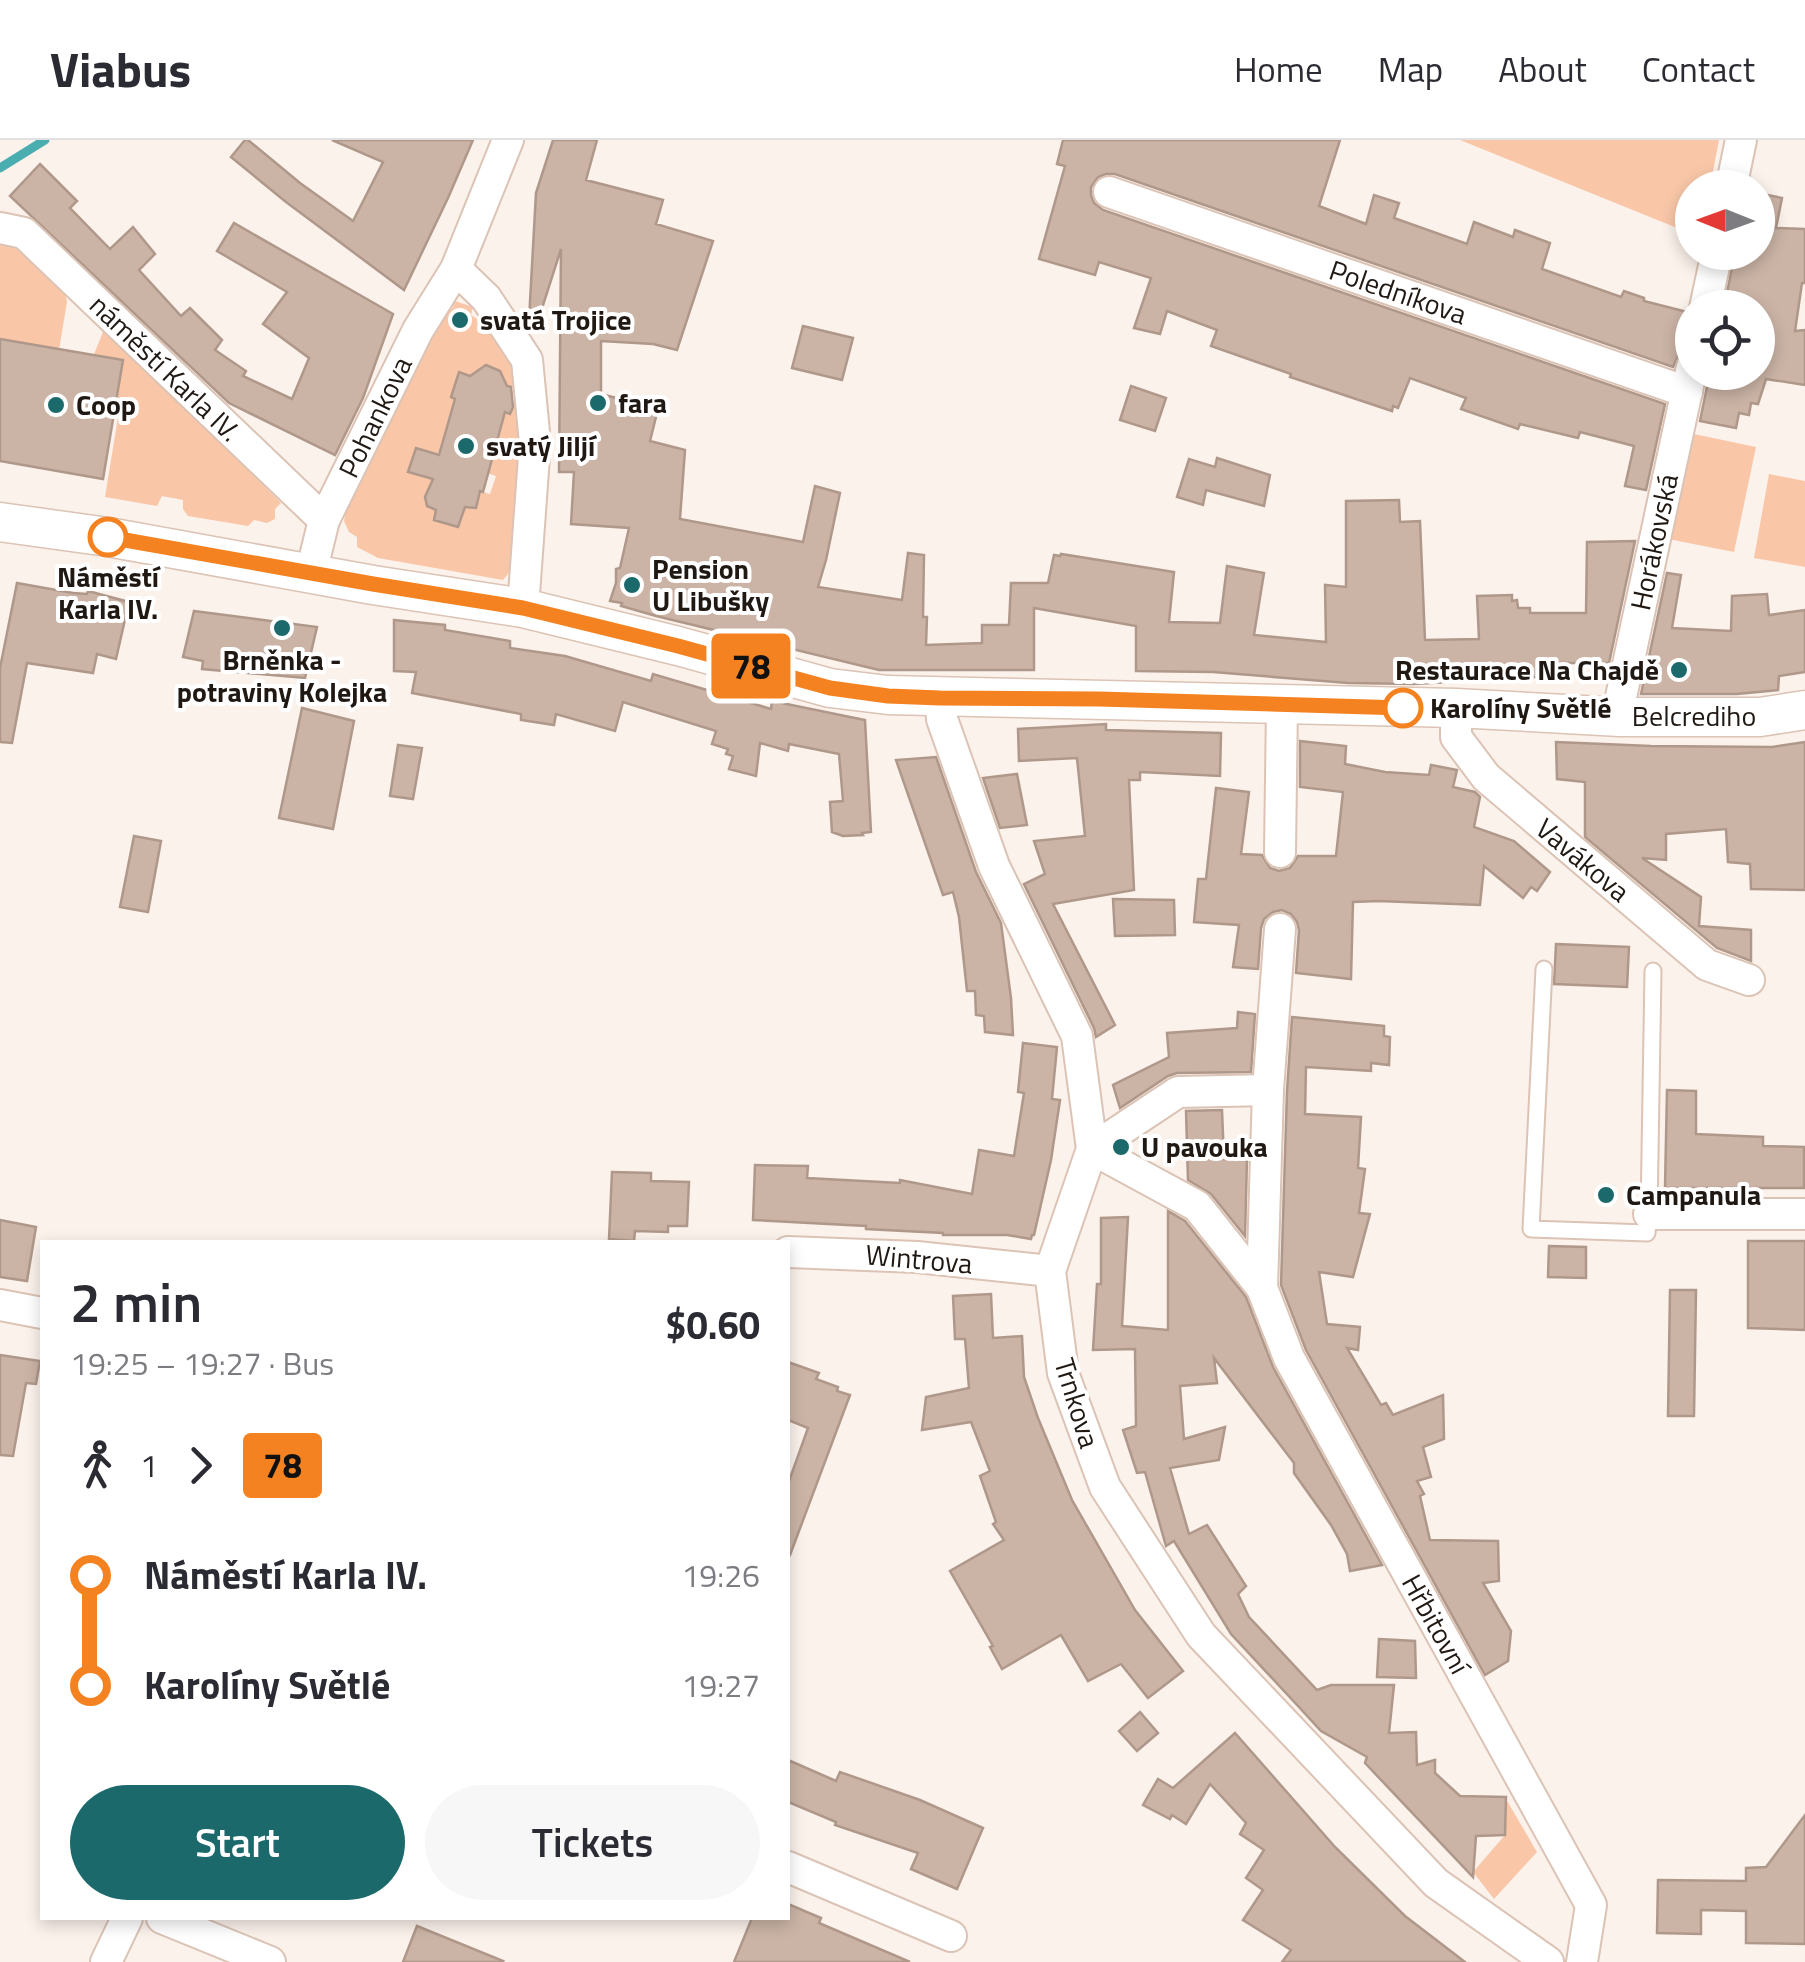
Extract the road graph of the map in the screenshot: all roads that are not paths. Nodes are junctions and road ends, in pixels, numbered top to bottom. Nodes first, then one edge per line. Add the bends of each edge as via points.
1 (508, 140) edge
2 (1742, 140) edge
3 (1735, 170) edge
4 (1109, 192) dead end
5 (0, 228) edge
6 (456, 269) junction
7 (1675, 374) edge
8 (1688, 390) edge
9 (324, 520) junction
10 (0, 522) edge
11 (312, 573) junction
12 (523, 608) junction
13 (940, 698) junction
14 (1282, 704) junction
15 (1456, 708) junction
16 (1805, 710) edge
17 (1620, 717) junction
18 (1280, 852) dead end
19 (1280, 929) dead end
20 (1544, 969) dead end
21 (1653, 971) dead end
22 (1749, 980) dead end
23 (1268, 1090) junction
24 (1092, 1149) junction
25 (1649, 1214) junction
26 (1805, 1214) edge
27 (790, 1252) edge
28 (1050, 1271) junction
29 (1262, 1288) junction
30 (0, 1305) edge
31 (40, 1313) edge
32 (790, 1868) edge
33 (127, 1920) edge
34 (167, 1920) edge
35 (951, 1936) dead end
36 (106, 1962) edge
37 (270, 1962) edge
38 (1548, 1962) edge
39 (1582, 1962) edge

1 - 6 street, Pohankova
2 - 3 street
4 - 7 street, Poledníkova
5 - 9 street, náměstí Karla IV. via 24,233
6 - 9 street, Pohankova via 418,330
6 - 12 street via 486,298 527,360 535,443
8 - 17 street, Horákovská
9 - 11 street, Pohankova
10 - 11 street
11 - 12 street
12 - 13 street via 830,688
13 - 14 street, Belcrediho
13 - 24 street, Trnkova via 994,866 1076,1036
14 - 15 street, Belcrediho
14 - 18 street
15 - 17 street, Belcrediho
15 - 22 street, Vavákova via 1456,736 1486,777 1707,965
16 - 17 street, Belcrediho via 1760,717
19 - 23 street, Hřbitovní
20 - 25 lane via 1531,1228 1646,1232
21 - 25 lane
23 - 24 street via 1178,1092
23 - 29 street, Hřbitovní
24 - 28 street, Trnkova
24 - 29 street, Hřbitovní via 1197,1206
25 - 26 street
27 - 28 street, Wintrova
28 - 38 street, Trnkova via 1063,1373 1106,1487 1201,1635 1436,1883
29 - 39 street, Hřbitovní via 1288,1358 1591,1905
30 - 31 street
32 - 35 street
33 - 36 street
34 - 37 street

